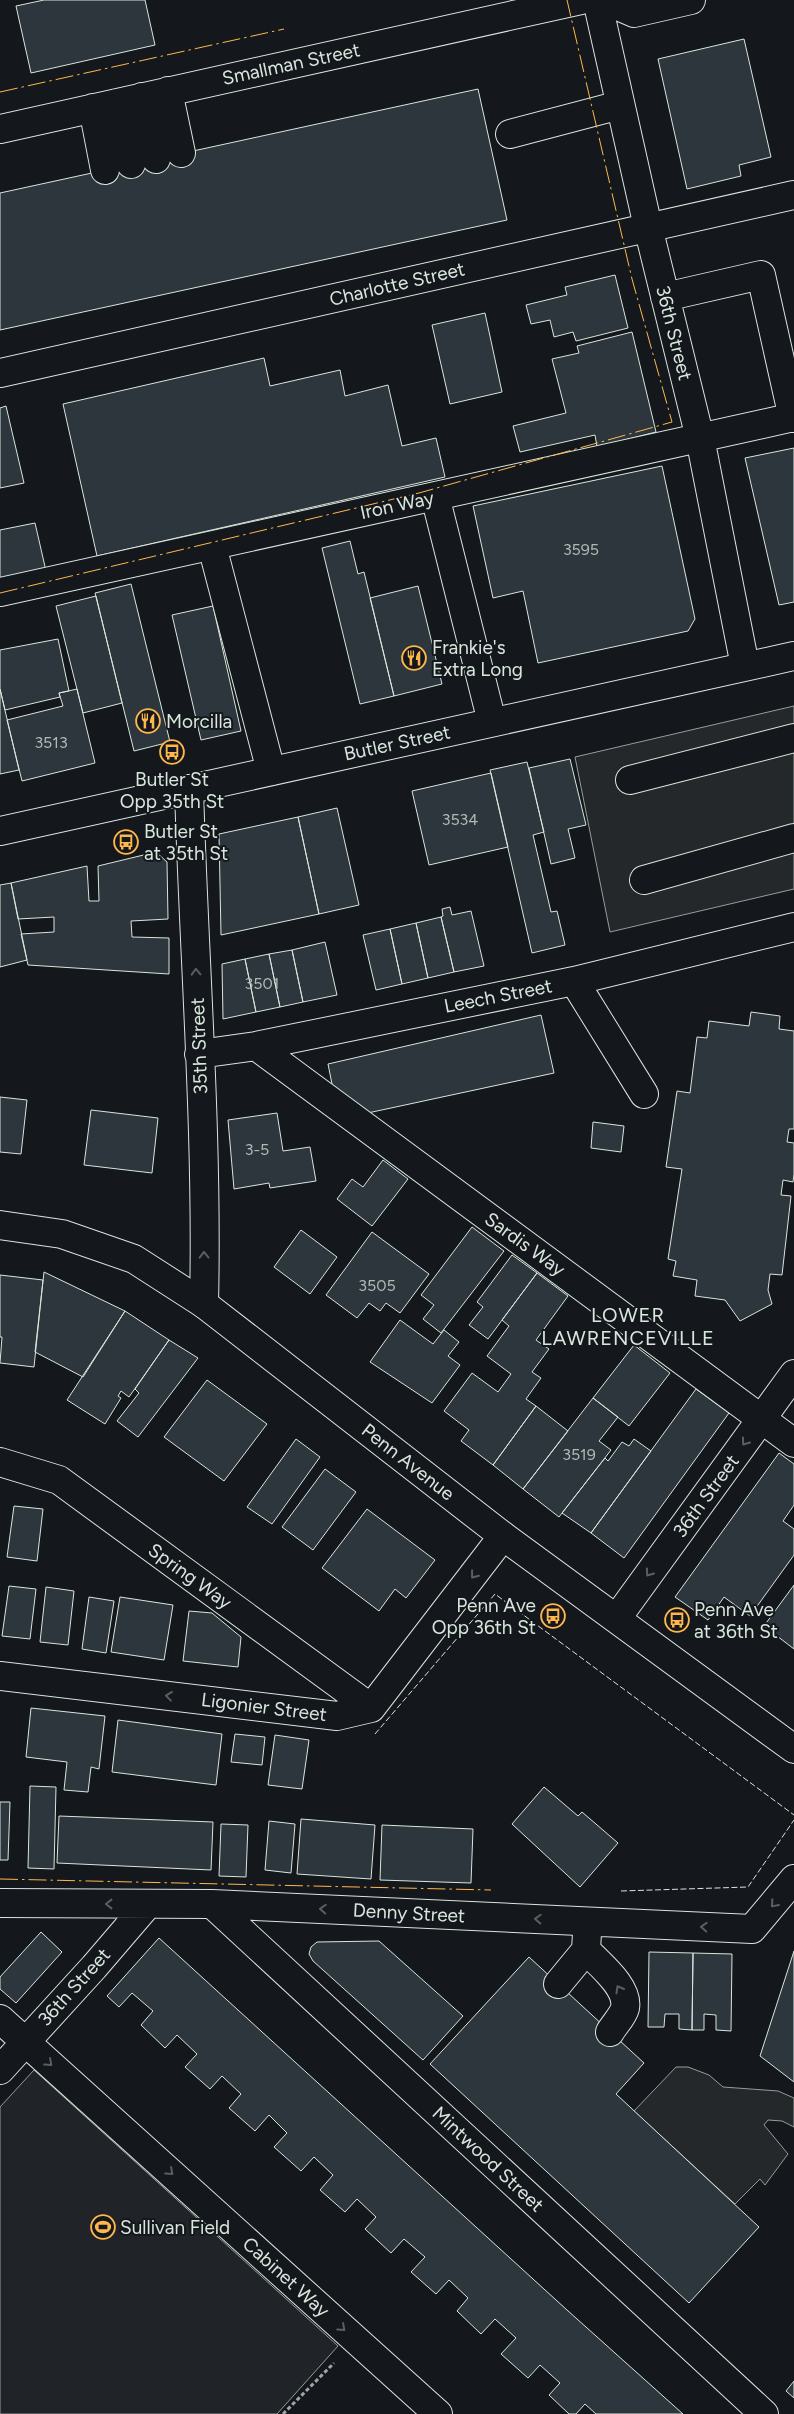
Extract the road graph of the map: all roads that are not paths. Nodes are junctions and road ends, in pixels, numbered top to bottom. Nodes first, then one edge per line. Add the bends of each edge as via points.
1 (581, 0) edge
2 (597, 0) edge
3 (604, 0) edge
4 (691, 0) edge
5 (168, 91) junction
6 (117, 103) junction
7 (620, 105) junction
8 (0, 129) edge
9 (510, 134) dead end
10 (105, 170) dead end
11 (794, 195) edge
12 (648, 227) junction
13 (665, 296) junction
14 (0, 373) edge
15 (793, 418) edge
16 (700, 438) junction
17 (435, 496) junction
18 (212, 546) junction
19 (0, 592) edge
20 (794, 656) edge
21 (745, 666) junction
22 (492, 722) junction
23 (794, 738) edge
24 (272, 771) junction
25 (630, 780) dead end
26 (189, 789) junction
27 (0, 831) edge
28 (794, 838) edge
29 (644, 880) dead end
30 (794, 926) edge
31 (574, 981) junction
32 (256, 1046) junction
33 (199, 1054) junction
34 (644, 1094) dead end
35 (0, 1225) edge
36 (204, 1304) junction
37 (794, 1374) edge
38 (762, 1419) junction
39 (794, 1443) edge
40 (0, 1462) edge
41 (504, 1536) junction
42 (617, 1618) junction
43 (0, 1676) edge
44 (371, 1708) junction
45 (794, 1749) edge
46 (794, 1879) edge
47 (0, 1904) edge
48 (148, 1904) junction
49 (212, 1904) junction
50 (587, 1921) junction
51 (586, 1950) junction
52 (558, 1984) dead end
53 (0, 2018) edge
54 (610, 2032) dead end
55 (25, 2042) junction
56 (1, 2066) edge
57 (438, 2414) edge
58 (764, 2414) edge

1 - 5 street, Smallman Street
2 - 7 street, 36th Street
3 - 4 street via 634,13
5 - 6 street, Smallman Street
5 - 6 street via 156,159
6 - 8 street, Smallman Street
6 - 10 street
7 - 9 street
7 - 12 street, 36th Street
11 - 12 street, Charlotte Street
12 - 13 street, 36th Street
12 - 14 street, Charlotte Street
13 - 15 street via 761,276
13 - 16 street, 36th Street
15 - 16 street, Iron Way
16 - 17 street, Iron Way
16 - 21 street, 36th Street
17 - 18 street, Iron Way
17 - 22 street
18 - 19 street, Iron Way
18 - 24 street
20 - 21 street, Butler Street
21 - 22 street, Butler Street
22 - 24 street, Butler Street
23 - 25 street
24 - 26 street, Butler Street
26 - 27 street, Butler Street
33 -> 26 street, 35th Street
28 - 29 street
30 - 31 street, Leech Street
31 - 32 street, Leech Street
31 - 34 street
32 - 33 street, Leech Street
32 - 38 street, Sardis Way
36 -> 33 street, 35th Street
35 - 36 street, Penn Avenue via 62,1234 134,1259
36 - 41 street, Penn Avenue
37 - 38 street, 36th Street
38 - 39 street, Sardis Way
38 -> 42 street, 36th Street
40 - 44 street, Spring Way via 59,1480
41 - 42 street, Penn Avenue
41 -> 44 street
42 - 45 street, Penn Avenue
44 -> 43 street, Ligonier Street via 337,1716
46 -> 50 street, Denny Street via 752,1929
48 -> 47 street, Denny Street
48 - 49 street, Denny Street
48 - 55 street, 36th Street
50 -> 49 street, Denny Street
49 - 58 street, Mintwood Street
50 - 51 street
51 - 52 street
54 -> 51 street via 625,2009 624,1999 620,1987
53 - 55 street, Cabinet Way
55 - 56 street, 36th Street
55 -> 57 street, Cabinet Way

